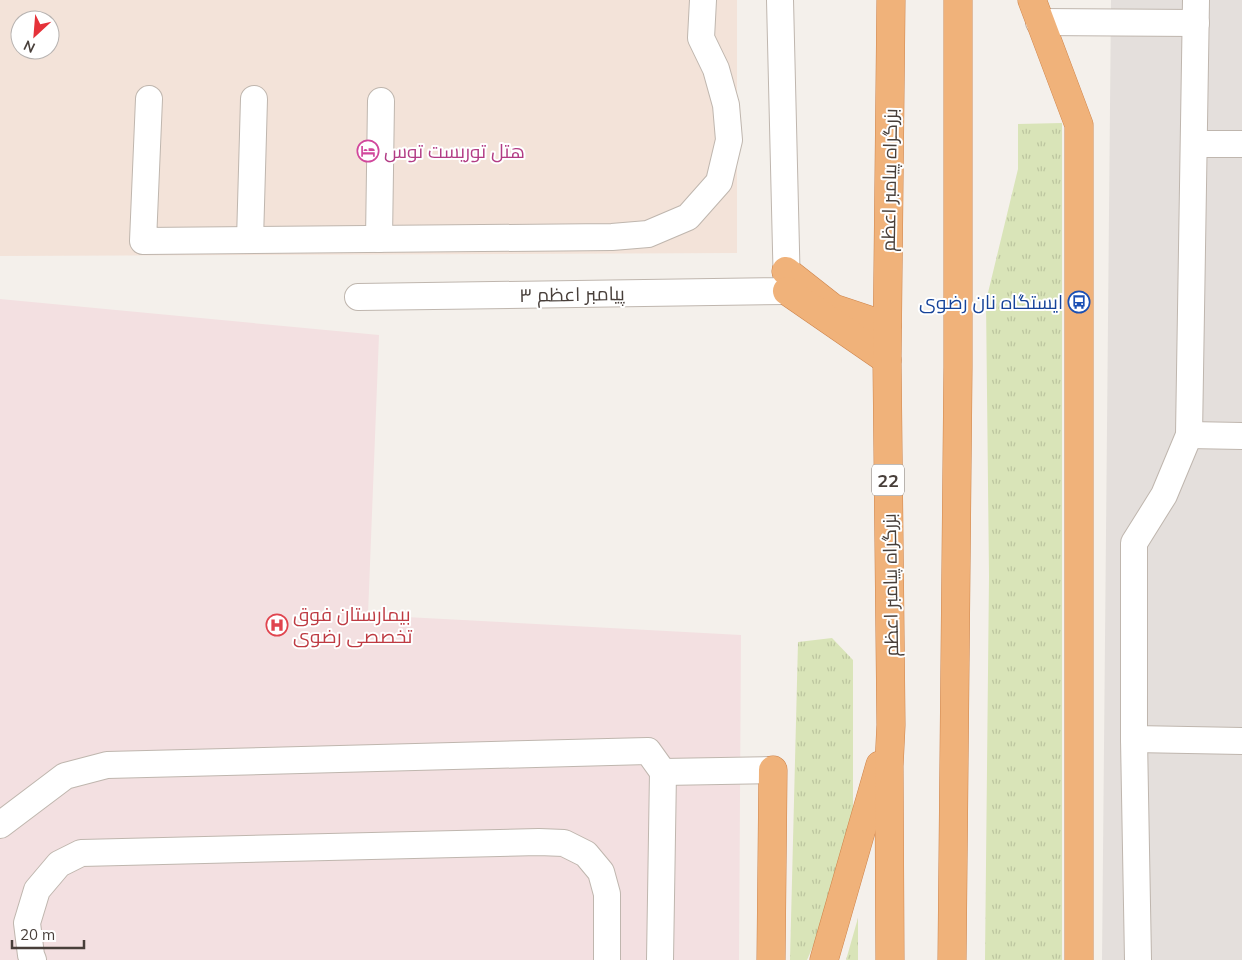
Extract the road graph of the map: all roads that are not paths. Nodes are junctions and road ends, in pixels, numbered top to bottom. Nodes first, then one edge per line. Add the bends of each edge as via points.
1 (703, 0) edge
2 (780, 0) edge
3 (891, 0) edge
4 (958, 0) edge
5 (1036, 11) edge
6 (1196, 12) edge
7 (149, 99) dead end
8 (254, 99) dead end
9 (381, 101) dead end
10 (1194, 144) junction
11 (1242, 144) edge
12 (379, 239) junction
13 (250, 240) junction
14 (787, 281) junction
15 (358, 297) dead end
16 (887, 326) junction
17 (887, 360) junction
18 (1189, 435) junction
19 (1242, 436) edge
20 (891, 725) junction
21 (1134, 739) junction
22 (1242, 740) edge
23 (773, 770) joint
24 (663, 772) junction
25 (0, 825) edge
26 (33, 960) edge
27 (607, 960) edge
28 (660, 960) edge
29 (771, 960) edge
30 (824, 960) edge
31 (890, 960) edge
32 (952, 960) edge
33 (1079, 960) edge
34 (1138, 960) edge

1 - 12 street via 701,38 716,69 726,105 729,140 719,182 688,217 648,234 612,237
2 - 14 street
3 - 16 highway, بزرگراه پیامبر اعظم / 22
4 - 32 highway
5 - 6 street
5 - 33 highway via 1079,125
6 - 10 street
7 - 13 street via 143,241
8 - 13 street
9 - 12 street
10 - 11 street
10 - 18 street
12 - 13 street
14 - 15 street, پیامبر اعظم ۳
14 - 16 highway via 833,308
14 - 17 highway
16 - 17 highway, بزرگراه پیامبر اعظم / 22
17 - 20 highway, بزرگراه پیامبر اعظم / 22
18 - 19 street
18 - 21 street via 1164,496 1134,543
20 - 30 highway
20 - 31 highway, بزرگراه پیامبر اعظم / 22
21 - 22 street
21 - 34 street
23 - 24 street
23 - 29 highway
24 - 25 street via 648,751 107,765 65,776
24 - 28 street
26 - 27 street via 27,923 37,890 59,864 81,853 539,842 564,843 586,854 601,872 607,894

